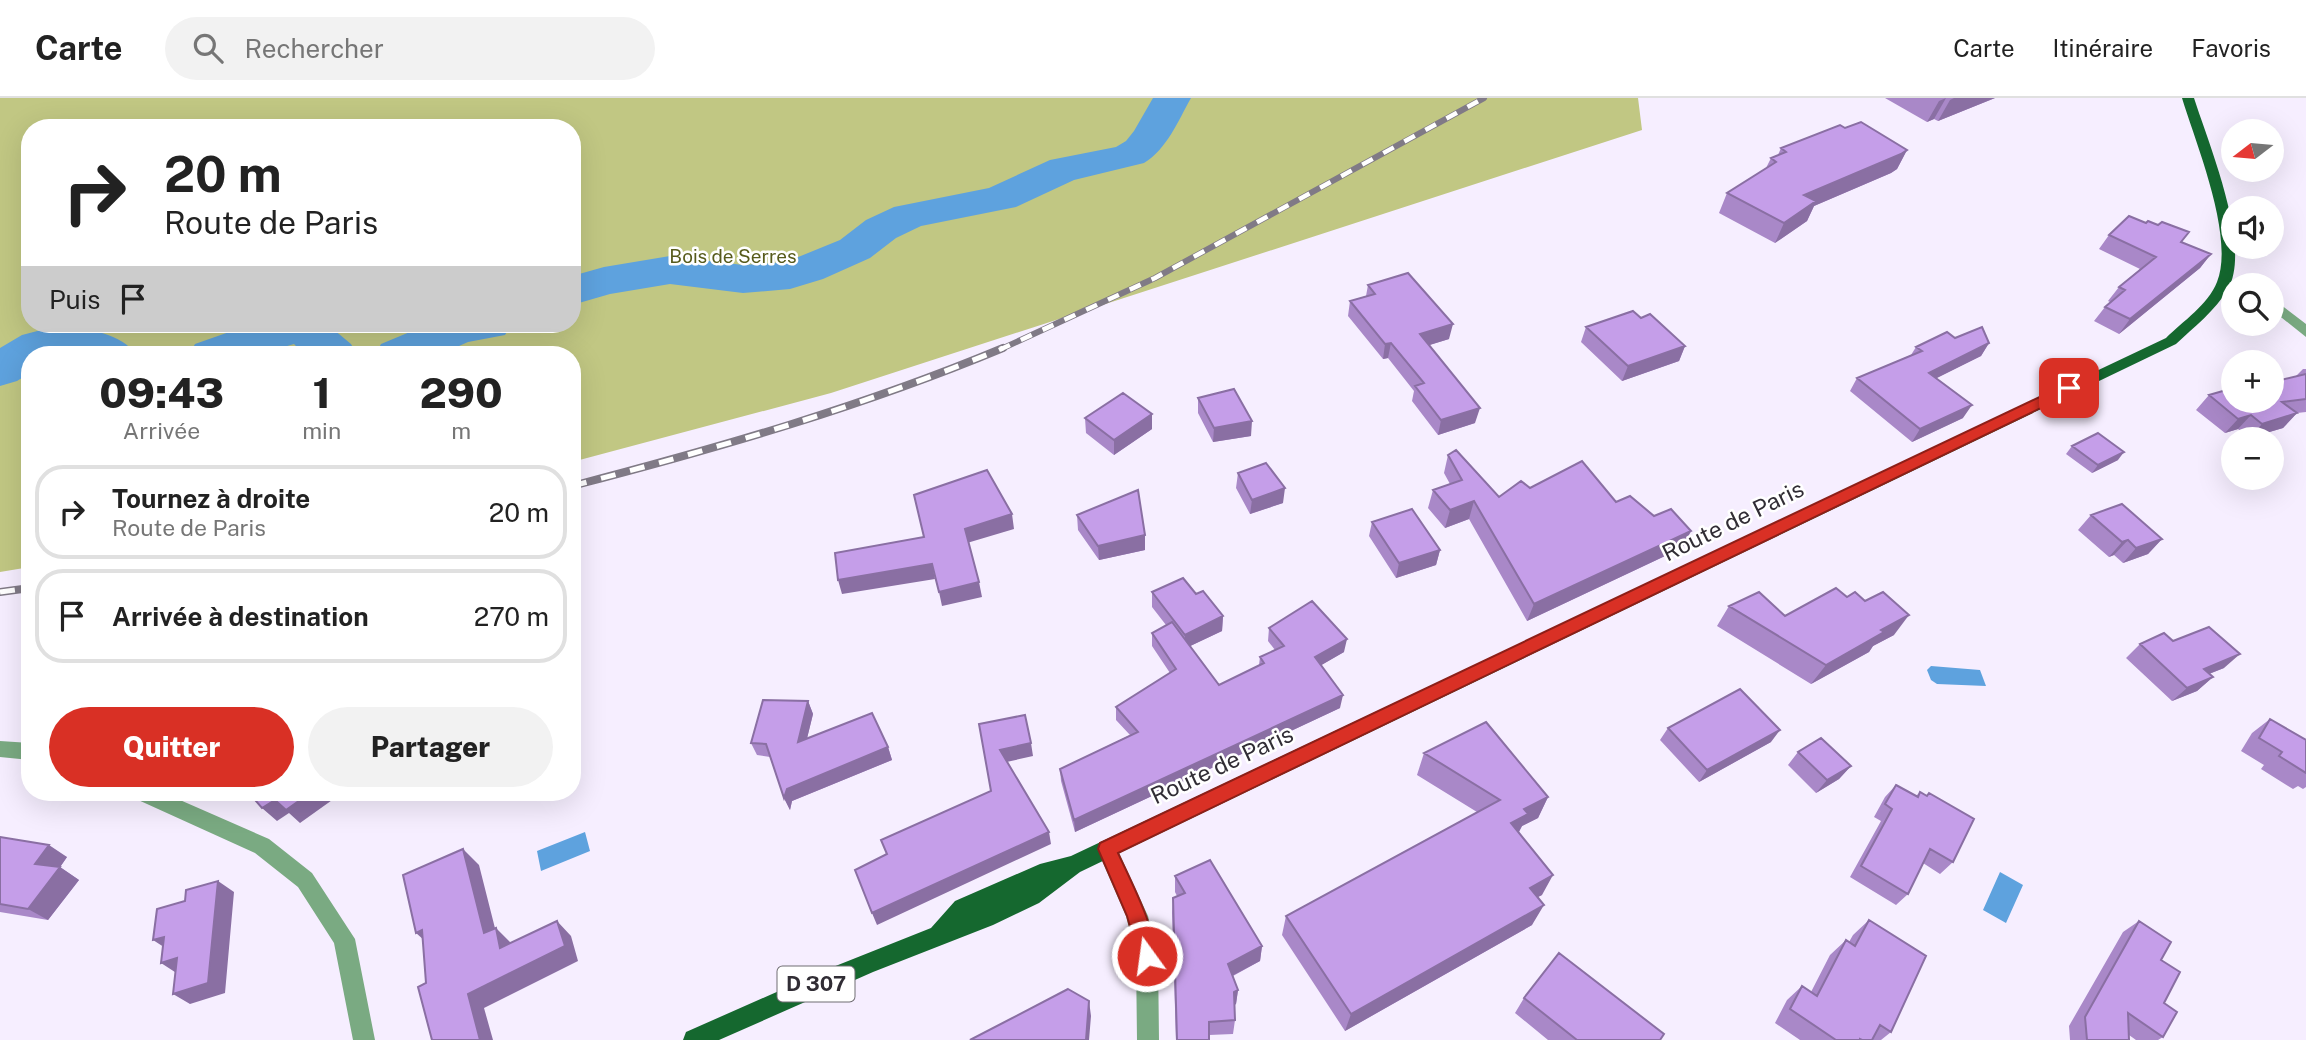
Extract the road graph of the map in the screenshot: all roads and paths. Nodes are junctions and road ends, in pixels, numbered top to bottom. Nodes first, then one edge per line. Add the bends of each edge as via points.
1 (2189, 98) edge
2 (2229, 273) edge
3 (2221, 293) edge
4 (2284, 313) edge
5 (2306, 332) edge
6 (0, 749) edge
7 (21, 751) edge
8 (161, 801) edge
9 (1107, 849) junction
10 (364, 1040) edge
11 (694, 1040) edge
12 (1148, 1040) edge

1 - 2 main road, Route de Paris / D 307 via 2228,232
3 - 9 main road, Route de Paris / D 307 via 2171,341
4 - 5 street
6 - 7 street
8 - 10 street via 262,846 306,880 344,939
9 - 11 main road, Route de Paris / D 307 via 1074,865 1052,885 969,924 825,980
9 - 12 street via 1137,916 1147,956

